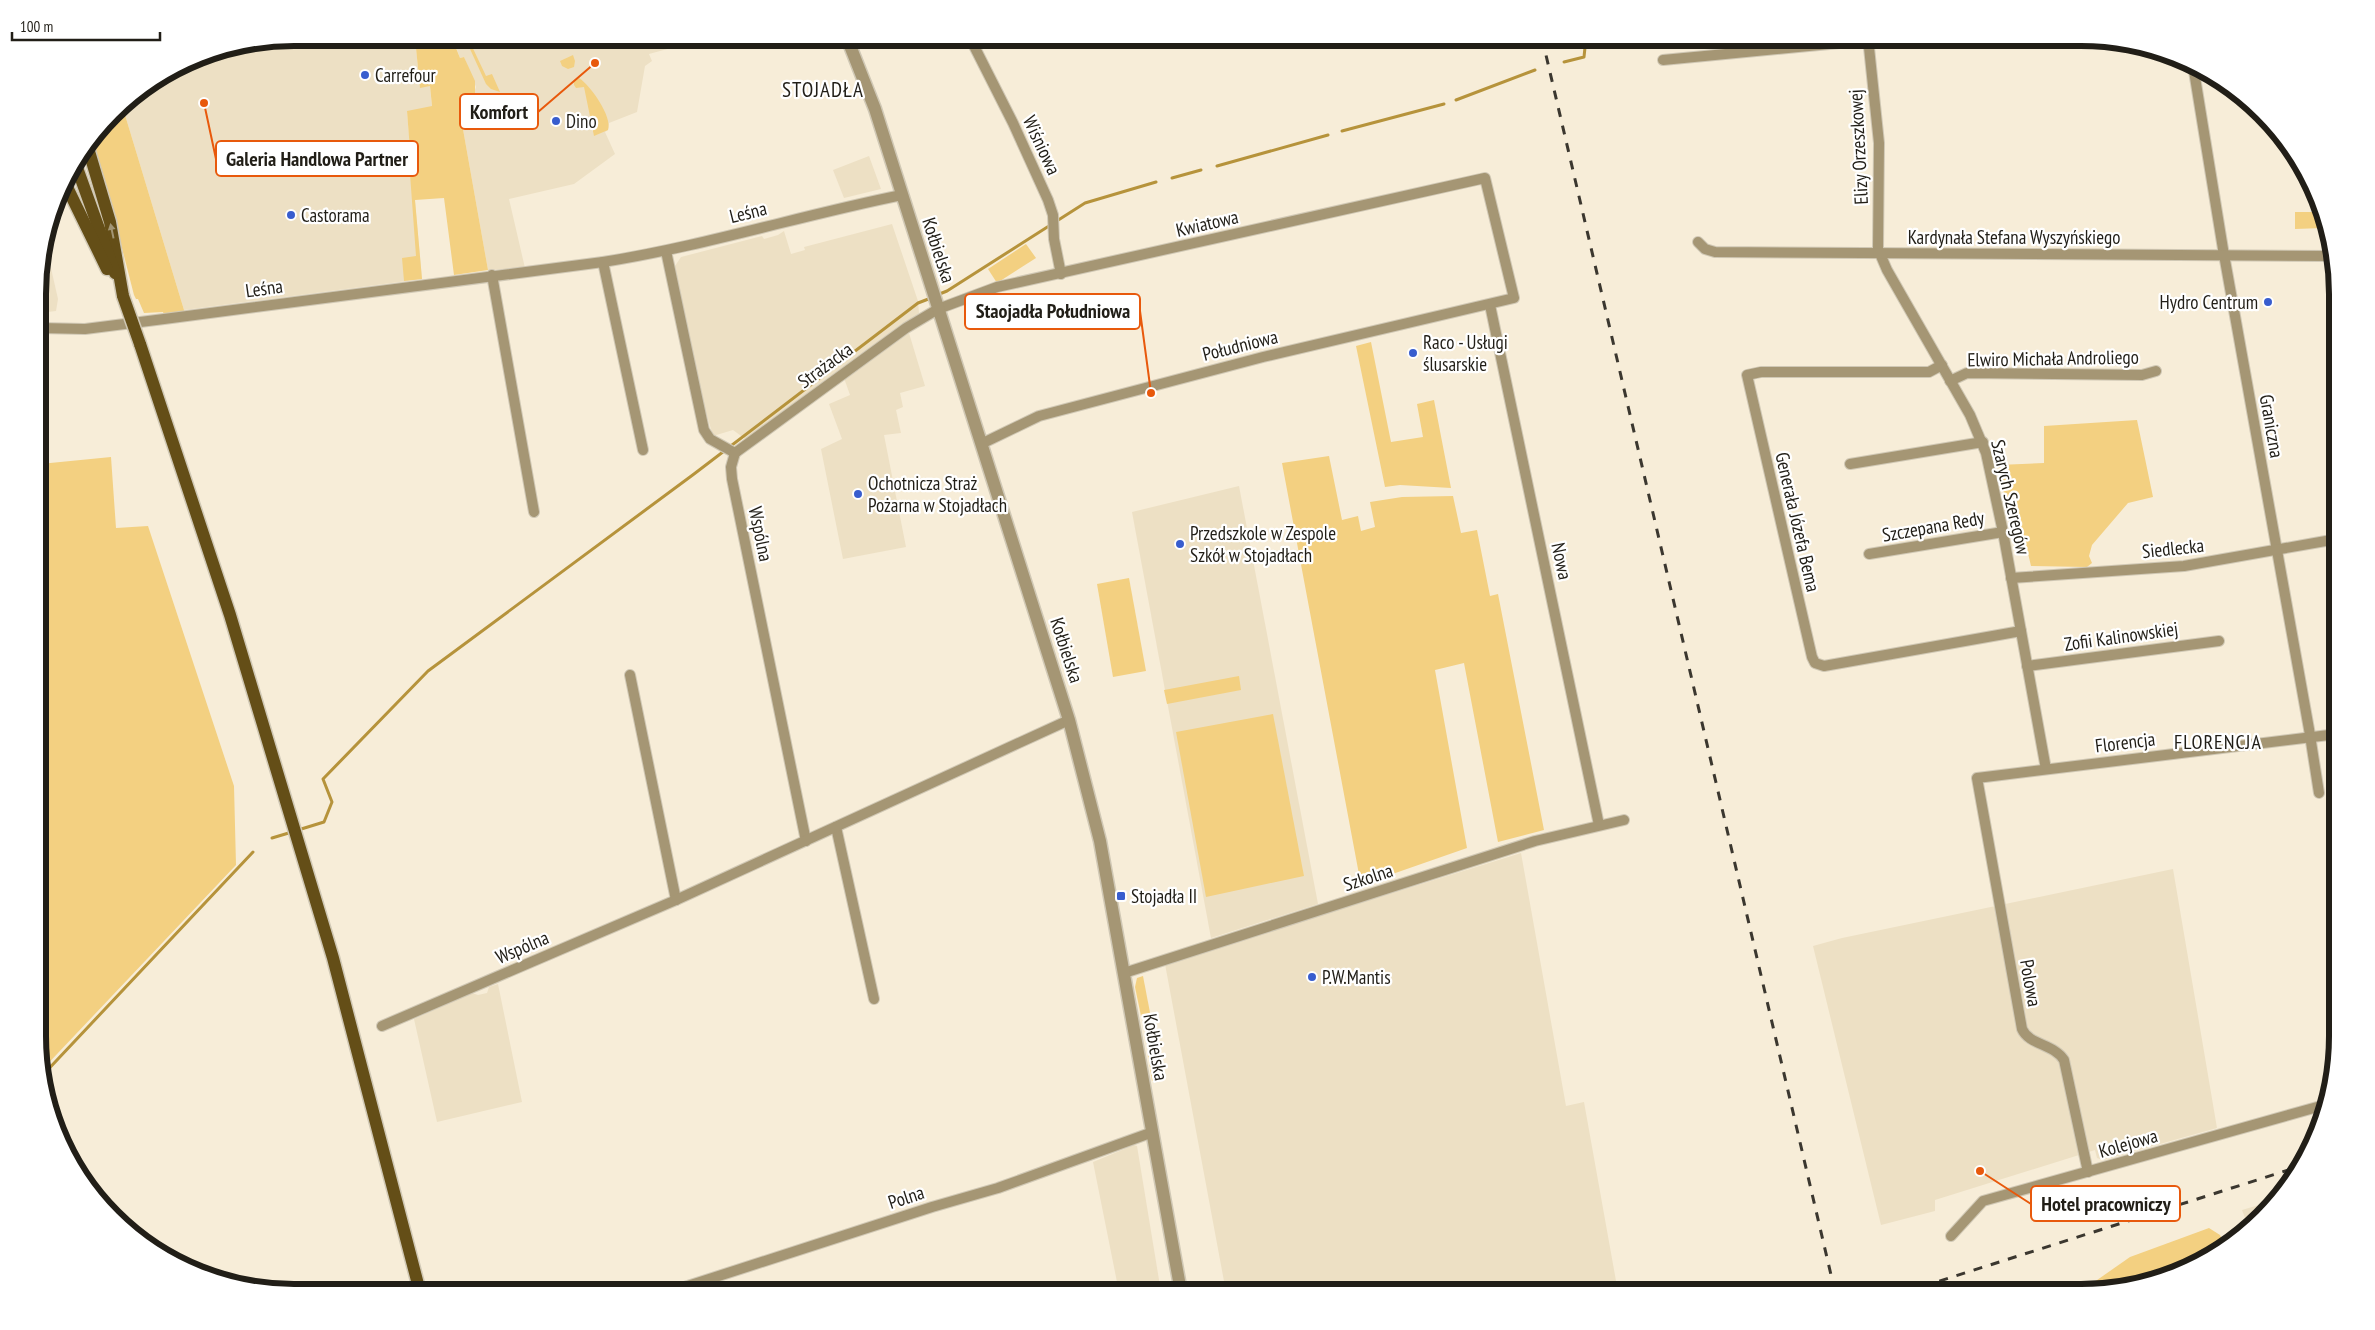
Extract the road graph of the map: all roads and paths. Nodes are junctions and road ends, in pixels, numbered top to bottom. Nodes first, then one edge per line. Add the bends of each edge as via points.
1 (850, 46) edge
2 (974, 46) edge
3 (1800, 46) edge
4 (1869, 46) edge
5 (1663, 60) dead end
6 (2194, 74) edge
7 (90, 154) edge
8 (78, 171) edge
9 (69, 191) edge
10 (902, 195) junction
11 (1698, 242) dead end
12 (666, 251) junction
13 (1881, 254) junction
14 (2225, 256) junction
15 (2326, 256) edge
16 (603, 262) junction
17 (1061, 274) junction
18 (492, 275) junction
19 (123, 296) junction
20 (1514, 298) joint
21 (935, 301) junction
22 (1490, 305) junction
23 (46, 328) edge
24 (1942, 365) junction
25 (2156, 371) dead end
26 (1950, 380) junction
27 (1982, 442) junction
28 (981, 444) junction
29 (643, 450) dead end
30 (731, 451) junction
31 (1850, 464) dead end
32 (534, 512) dead end
33 (2004, 532) junction
34 (2329, 540) edge
35 (2277, 550) junction
36 (1869, 554) dead end
37 (2011, 578) junction
38 (2021, 631) junction
39 (2219, 640) dead end
40 (2028, 666) junction
41 (630, 675) dead end
42 (1069, 720) junction
43 (2329, 735) edge
44 (2311, 738) junction
45 (2046, 769) junction
46 (1977, 778) joint
47 (2318, 794) dead end
48 (1624, 820) dead end
49 (1599, 825) junction
50 (836, 827) junction
51 (806, 841) junction
52 (676, 900) junction
53 (1124, 973) junction
54 (874, 999) dead end
55 (382, 1026) dead end
56 (2318, 1107) edge
57 (1153, 1132) junction
58 (2088, 1172) junction
59 (1951, 1236) dead end
60 (418, 1284) edge
61 (694, 1284) edge
62 (1181, 1284) edge

1 - 10 street, Kołbielska via 873,103
2 - 17 street, Wiśniowa via 1053,215
3 - 5 street
4 - 13 street, Elizy Orzeszkowej via 1879,143 1878,249
6 - 14 street, Graniczna
19 -> 7 main road via 110,222
8 - 19 main road
9 - 19 main road
10 - 12 street, Leśna
10 - 21 street, Kołbielska
11 - 13 street, Kardynała Stefana Wyszyńskiego via 1715,252
12 - 16 street, Leśna
12 - 30 street via 704,430 710,439
13 - 14 street, Kardynała Stefana Wyszyńskiego
13 - 24 street, Szarych Szeregów
14 - 15 street, Kardynała Stefana Wyszyńskiego
14 - 35 street, Graniczna
16 - 18 street, Leśna
16 - 29 street
17 - 20 street, Kwiatowa via 1485,178
17 - 21 street, Kwiatowa
18 - 23 street, Leśna via 164,320 85,329
18 - 32 street
19 - 60 main road, bridge via 230,615 332,958
20 - 22 street, Południowa
21 - 28 street, Kołbielska
21 - 30 street, Strażacka via 906,328
22 - 28 street, Południowa via 1262,357 1039,416
22 - 49 street, Nowa
24 - 26 street, Szarych Szeregów
24 - 38 street, Generała Józefa Bema via 1928,372 1761,372 1747,375 1812,657 1815,663 1824,666
25 - 26 street, Elwiro Michała Androliego via 2142,375 1967,373
26 - 27 street, Szarych Szeregów via 1974,421
27 - 31 street
27 - 33 street, Szarych Szeregów
28 - 42 street, Kołbielska
30 - 51 street, Wspólna via 732,479
33 - 36 street, Szczepana Redy
33 - 37 street, Szarych Szeregów
34 - 35 street, Siedlecka
35 - 37 street, Siedlecka via 2184,566
35 - 44 street, Graniczna
37 - 38 street, Szarych Szeregów
38 - 40 street, Szarych Szeregów
39 - 40 street, Zofii Kalinowskiej
40 - 45 street, Szarych Szeregów
41 - 52 street
42 - 50 street, Wspólna
42 - 53 street, Kołbielska via 1100,841
43 - 44 street, Florencja
44 - 45 street, Florencja
44 - 47 street, Graniczna
45 - 46 street, Florencja
46 - 58 street, Polowa via 2022,1029 2026,1036 2053,1048 2064,1060
48 - 49 street, Szkolna
49 - 53 street, Szkolna via 1535,841
50 - 51 street, Wspólna
50 - 54 street
51 - 52 street, Wspólna
52 - 55 street, Wspólna
53 - 57 street, Kołbielska
56 - 58 street, Kolejowa
57 - 61 street, Polna via 989,1191
57 - 62 street, Kołbielska
58 - 59 street, Kolejowa via 1983,1202

